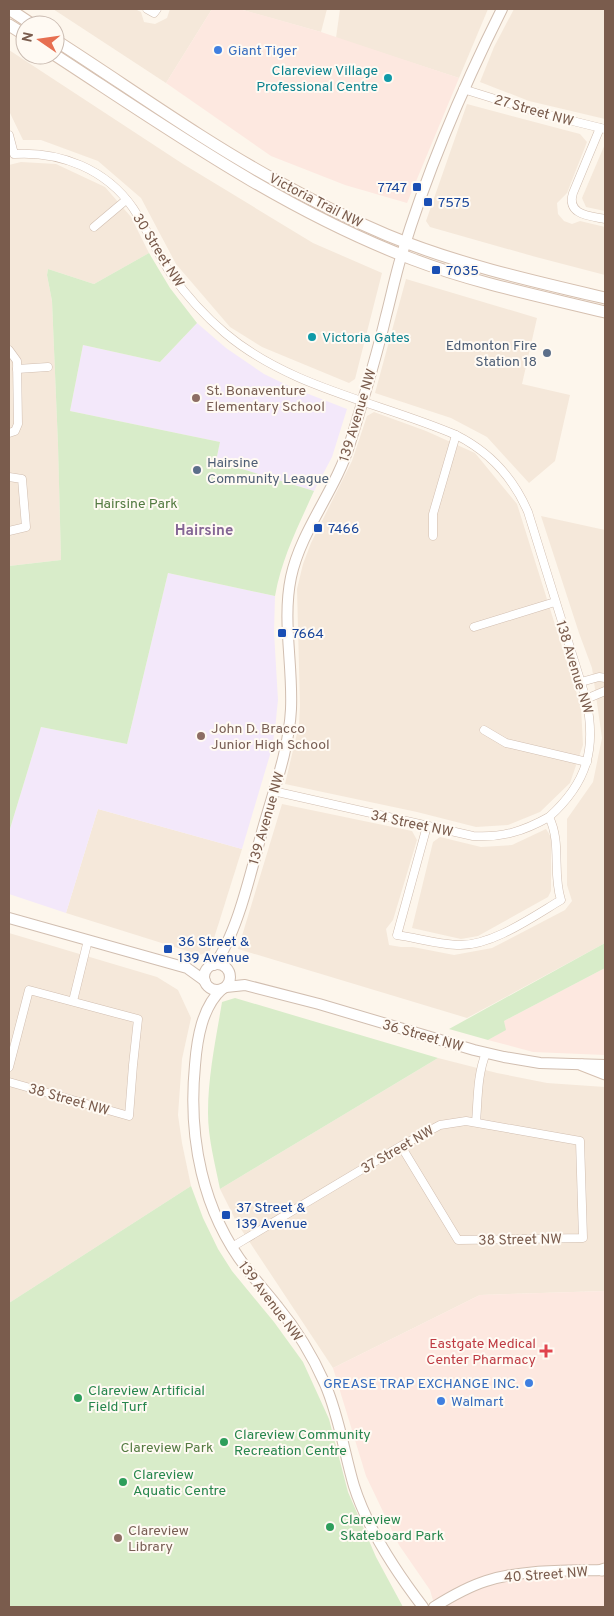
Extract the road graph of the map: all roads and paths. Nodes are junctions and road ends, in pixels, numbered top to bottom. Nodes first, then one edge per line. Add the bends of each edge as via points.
1 (147, 9) edge
2 (157, 9) edge
3 (502, 9) edge
4 (65, 47) edge
5 (65, 62) edge
6 (463, 89) junction
7 (603, 128) edge
8 (9, 135) edge
9 (11, 155) edge
10 (126, 200) junction
11 (605, 219) edge
12 (94, 227) dead end
13 (406, 242) junction
14 (402, 255) junction
15 (605, 298) edge
16 (605, 312) edge
17 (9, 350) edge
18 (48, 367) dead end
19 (17, 369) junction
20 (362, 400) junction
21 (9, 433) edge
22 (456, 435) junction
23 (9, 477) edge
24 (516, 487) joint
25 (9, 531) edge
26 (433, 536) dead end
27 (555, 602) junction
28 (474, 627) dead end
29 (605, 678) edge
30 (581, 682) junction
31 (605, 691) edge
32 (586, 699) junction
33 (484, 730) dead end
34 (587, 762) junction
35 (273, 791) junction
36 (549, 817) junction
37 (427, 826) junction
38 (9, 918) edge
39 (88, 940) junction
40 (226, 945) junction
41 (212, 966) junction
42 (187, 968) junction
43 (229, 973) junction
44 (206, 983) junction
45 (245, 985) junction
46 (224, 988) junction
47 (73, 1001) junction
48 (208, 1008) junction
49 (486, 1053) junction
50 (582, 1065) junction
51 (605, 1065) edge
52 (9, 1067) edge
53 (605, 1074) edge
54 (9, 1082) edge
55 (476, 1122) junction
56 (401, 1146) junction
57 (583, 1238) joint
58 (232, 1247) junction
59 (604, 1570) edge
60 (423, 1607) edge
61 (434, 1607) edge

1 - 2 street via 154,13
3 - 6 street, 139 Avenue NW
4 - 13 main road, Victoria Trail NW via 274,180
5 - 14 main road, Victoria Trail NW via 199,150 299,209
6 - 7 street, 27 Street NW
6 - 13 street, 139 Avenue NW via 431,166
7 - 11 street via 573,193 572,207 581,214
8 - 9 street, 30 Street NW
9 - 10 street, 30 Street NW via 46,155 79,164 110,183
10 - 12 street, 30 Street NW
10 - 20 street, 30 Street NW via 172,275 225,333 285,372
13 - 14 street, 139 Avenue NW
13 - 15 main road, Victoria Trail NW via 488,269
14 - 16 main road, Victoria Trail NW via 456,275
14 - 20 street, 139 Avenue NW
17 - 19 street via 17,361
18 - 19 street
19 - 21 street via 18,424 16,430
20 - 22 street, 30 Street NW
20 - 35 street, 139 Avenue NW via 341,468 302,546 292,574 287,609 291,714
22 - 24 street, 30 Street NW via 491,458
22 - 26 street via 433,514
23 - 25 street via 22,479 26,527
24 - 27 street, 138 Avenue NW via 528,512
27 - 28 street, 138 Avenue NW
27 - 30 street, 138 Avenue NW
29 - 30 street
30 - 32 street, 138 Avenue NW
31 - 32 street
32 - 34 street, 138 Avenue NW via 592,734
33 - 34 street via 506,742
34 - 36 street, 138 Avenue NW via 580,781
35 - 37 street, 34 Street NW
35 - 40 street, 139 Avenue NW via 240,909
36 - 37 street, 34 Street NW via 520,831 494,836 473,836
36 - 37 street via 555,834 557,887 561,900 510,931 484,941 459,945 397,935
38 - 39 street
39 - 42 street
39 - 47 street
40 - 41 street, 139 Avenue NW
40 - 43 street, 139 Avenue NW
41 - 42 street
41 - 43 street via 222,966
41 - 44 street via 205,973
42 - 44 street
43 - 45 street, 36 Street NW
43 - 46 street via 228,984
44 - 46 street via 214,990
44 - 48 street, 139 Avenue NW
45 - 46 street, 36 Street NW
45 - 49 street, 36 Street NW
46 - 48 street, 139 Avenue NW via 214,996
47 - 52 street via 29,990
47 - 54 street, 38 Street NW via 138,1019 129,1116
48 - 58 street, 139 Avenue NW via 198,1043 194,1078 194,1140 207,1195
49 - 50 street, 36 Street NW via 540,1063
49 - 55 street via 481,1065
50 - 51 street, 36 Street NW
50 - 53 main road
55 - 56 street, 37 Street NW via 440,1125
55 - 57 street, 37 Street NW via 580,1141
56 - 57 street, 38 Street NW via 458,1240
56 - 58 street, 37 Street NW
58 - 60 street, 139 Avenue NW via 290,1323 315,1363 330,1398 359,1499 388,1555
59 - 61 street, 40 Street NW via 504,1576 484,1581

